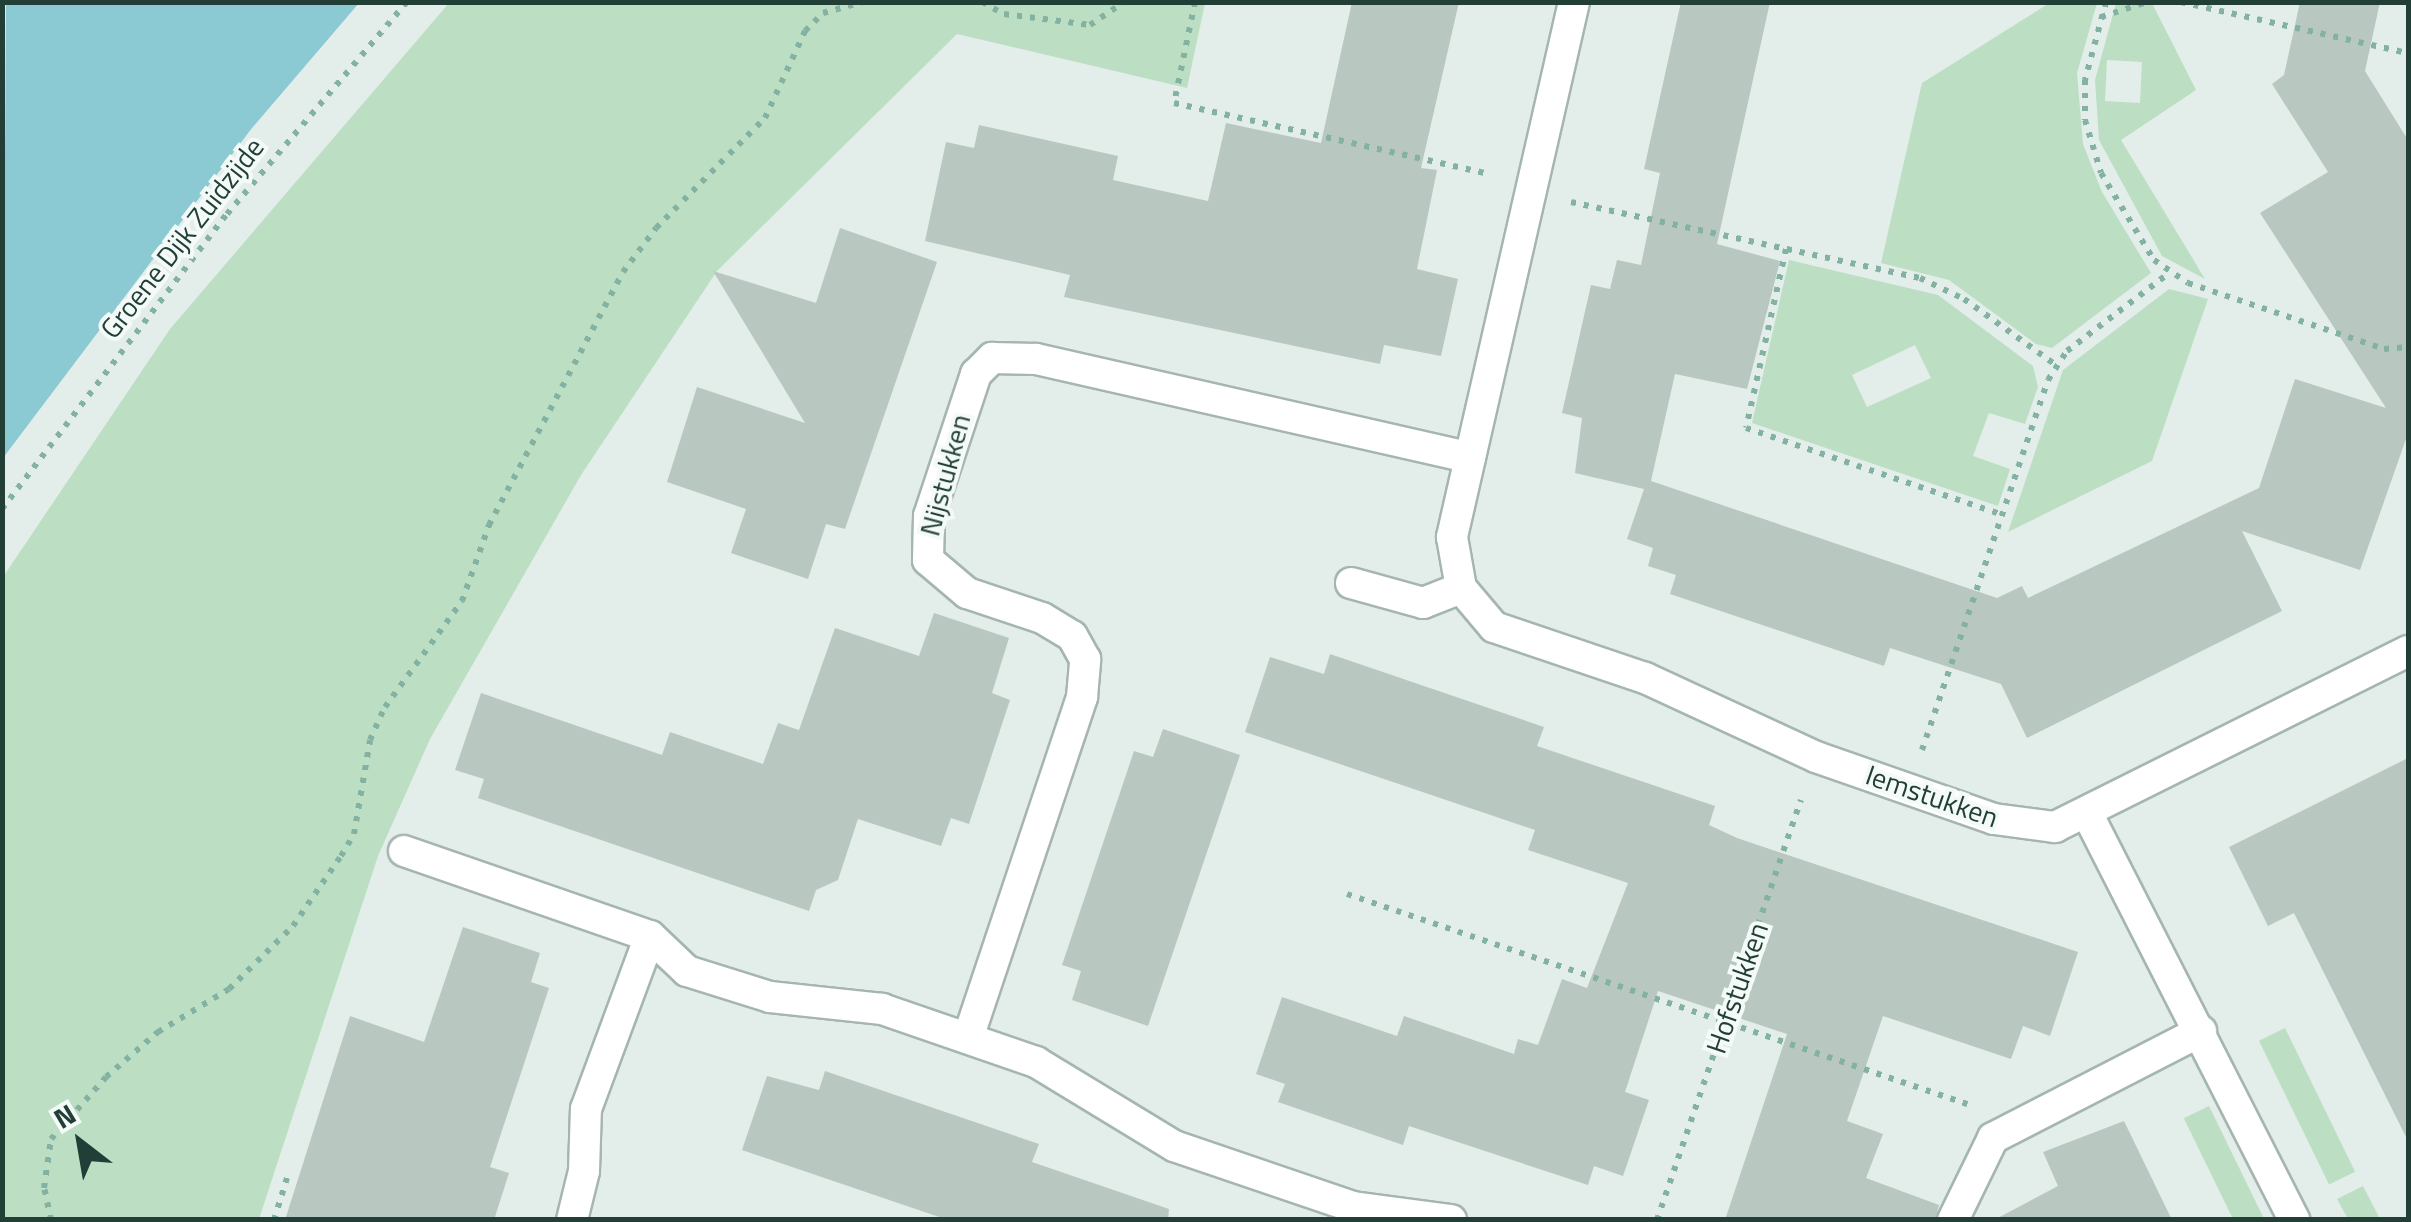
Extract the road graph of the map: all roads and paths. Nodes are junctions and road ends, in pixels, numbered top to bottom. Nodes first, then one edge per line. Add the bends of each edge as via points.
1 (407, 2) edge
2 (863, 2) edge
3 (982, 2) edge
4 (1124, 2) edge
5 (1574, 2) edge
6 (2106, 2) edge
7 (2146, 2) edge
8 (2180, 2) edge
9 (2101, 17) junction
10 (2408, 53) edge
11 (1786, 249) dead end
12 (2169, 273) junction
13 (2408, 347) edge
14 (1470, 458) junction
15 (2, 510) edge
16 (2002, 515) junction
17 (1352, 582) dead end
18 (1460, 588) junction
19 (2408, 651) edge
20 (1816, 757) junction
21 (1911, 788) junction
22 (2088, 815) junction
23 (404, 851) dead end
24 (1348, 894) dead end
25 (650, 936) junction
26 (1726, 1020) junction
27 (2202, 1030) junction
28 (968, 1038) junction
29 (2002, 1131) junction
30 (287, 1178) dead end
31 (1314, 1208) edge
32 (1955, 1218) edge
33 (50, 1220) edge
34 (274, 1220) edge
35 (572, 1220) edge
36 (1451, 1220) edge
37 (1657, 1220) edge
38 (2294, 1220) edge

1 - 15 path, Groene Dijk Zuidzijde via 227,214
2 - 33 path via 823,13 805,32 765,118 656,228 623,272 489,525 462,602 370,740 354,834 341,856 293,926 229,989 158,1032 106,1077 52,1139 44,1188
3 - 4 path via 1004,14 1090,26
5 - 14 street
6 - 9 path
7 - 9 path
8 - 10 path
9 - 12 path via 2085,80 2091,146 2154,260
11 - 16 path via 1746,428
12 - 13 path via 2384,349
12 - 16 path via 2056,365
14 - 18 street via 1452,537
14 - 28 street, Nijstukken via 1036,360 992,358 976,374 929,516 928,560 966,593 1042,618 1072,636 1084,659 1082,697
16 - 21 path
17 - 18 street via 1424,602
18 - 20 street, Iemstukken via 1494,627 1645,678
19 - 22 street, Iemstukken
20 - 21 street, Iemstukken
20 - 26 path, Hofstukken
21 - 22 street, Iemstukken via 2025,826 2055,827
22 - 27 street
23 - 25 street
24 - 26 path
25 - 28 street via 687,971 796,1002 882,1010
25 - 35 street via 586,1109 584,1171
26 - 29 path via 1983,1110
26 - 37 path, Hofstukken
27 - 29 street
27 - 38 street
28 - 31 street via 1036,1062 1174,1146
29 - 32 street via 1976,1161
30 - 34 path
31 - 36 street

